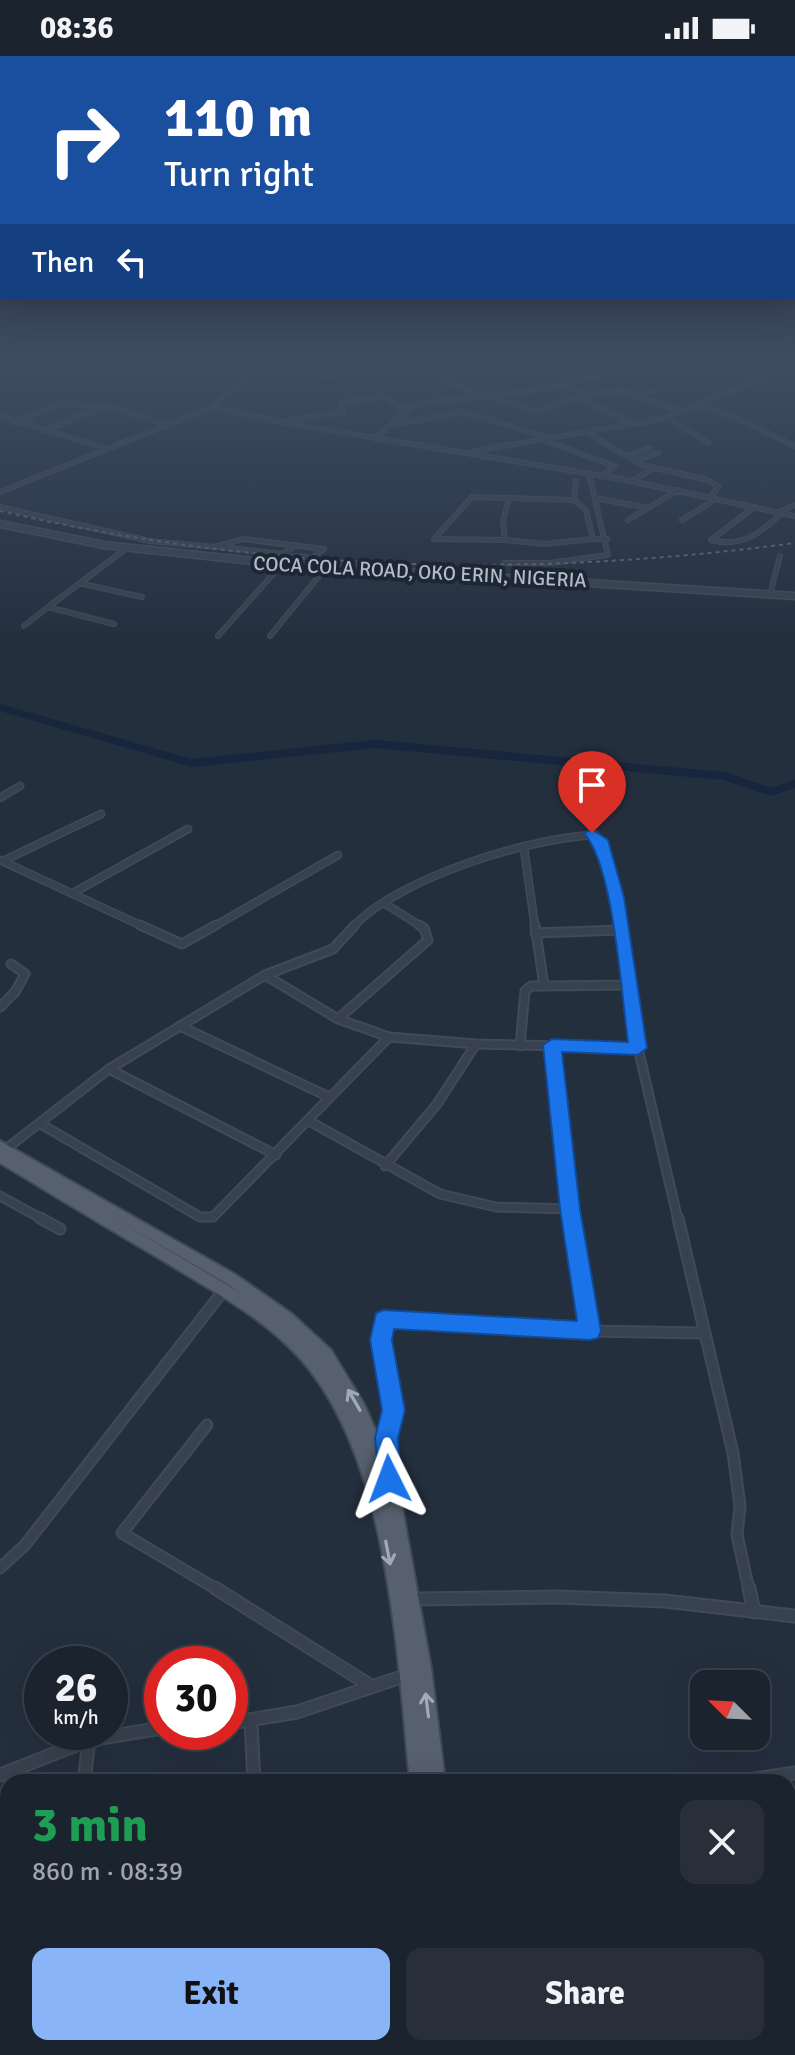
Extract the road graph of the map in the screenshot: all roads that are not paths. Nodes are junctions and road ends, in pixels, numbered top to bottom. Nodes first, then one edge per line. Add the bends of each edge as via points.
1 (91, 455) edge
2 (481, 455) edge
3 (584, 455) edge
4 (651, 455) edge
5 (626, 456) edge
6 (634, 461) junction
7 (653, 468) junction
8 (589, 474) junction
9 (603, 476) junction
10 (576, 481) dead end
11 (631, 481) junction
12 (678, 490) junction
13 (0, 492) edge
14 (509, 498) junction
15 (595, 498) junction
16 (713, 498) junction
17 (574, 500) junction
18 (795, 505) edge
19 (0, 507) edge
20 (754, 507) junction
21 (648, 508) junction
22 (780, 512) junction
23 (795, 516) edge
24 (628, 520) dead end
25 (682, 520) dead end
26 (0, 524) edge
27 (593, 539) junction
28 (607, 539) junction
29 (505, 540) junction
30 (296, 545) junction
31 (215, 547) junction
32 (127, 548) junction
33 (283, 554) junction
34 (780, 556) dead end
35 (504, 563) dead end
36 (281, 565) junction
37 (324, 570) junction
38 (83, 584) junction
39 (770, 594) junction
40 (795, 596) edge
41 (142, 597) dead end
42 (48, 607) junction
43 (114, 624) dead end
44 (24, 626) dead end
45 (218, 636) dead end
46 (270, 636) dead end
47 (20, 786) dead end
48 (0, 798) edge
49 (101, 814) dead end
50 (188, 829) dead end
51 (524, 848) junction
52 (338, 855) dead end
53 (2, 860) edge
54 (73, 893) junction
55 (384, 903) junction
56 (622, 930) junction
57 (535, 933) junction
58 (11, 964) dead end
59 (265, 975) junction
60 (629, 985) junction
61 (544, 986) junction
62 (0, 1007) edge
63 (338, 1019) junction
64 (180, 1026) junction
65 (389, 1037) junction
66 (476, 1044) junction
67 (552, 1045) junction
68 (520, 1046) junction
69 (638, 1048) junction
70 (109, 1069) junction
71 (329, 1097) junction
72 (309, 1121) junction
73 (39, 1123) junction
74 (2, 1151) edge
75 (276, 1155) junction
76 (385, 1166) junction
77 (0, 1196) edge
78 (570, 1209) junction
79 (60, 1229) dead end
80 (224, 1290) junction
81 (590, 1331) junction
82 (702, 1333) junction
83 (207, 1425) dead end
84 (389, 1479) junction
85 (0, 1568) edge
86 (409, 1599) junction
87 (754, 1612) junction
88 (795, 1616) edge
89 (407, 1675) junction
90 (371, 1686) junction
91 (248, 1722) edge
92 (251, 1722) junction
93 (64, 1750) edge
94 (88, 1750) edge
95 (3, 1774) edge
96 (85, 1774) edge
97 (254, 1774) edge
98 (418, 1774) edge
99 (435, 1774) edge

1 - 13 street
2 - 8 street
3 - 9 street via 614,466
4 - 6 street
5 - 6 street
6 - 7 street
7 - 11 street
7 - 16 street via 708,480 718,487
8 - 9 street
8 - 15 street
9 - 11 street
10 - 17 street
11 - 12 street
12 - 16 street
12 - 21 street
14 - 17 street
14 - 29 street
14 - 29 street via 469,498 434,539
15 - 21 street
15 - 28 street
16 - 20 street
16 - 25 street
17 - 27 street via 586,510
18 - 22 street
19 - 31 street via 135,538
20 - 22 street
20 - 22 street via 711,540 728,545 749,540
21 - 24 street
22 - 23 street
26 - 32 street, COCA COLA ROAD, OKO ERIN, NIGERIA
27 - 28 street
27 - 29 street via 544,544
28 - 35 street via 608,555 601,558
30 - 31 street via 239,539
30 - 33 street
30 - 33 street via 324,549 314,557
31 - 33 street
32 - 36 street, COCA COLA ROAD, OKO ERIN, NIGERIA
32 - 38 street
34 - 39 street
36 - 37 street, COCA COLA ROAD, OKO ERIN, NIGERIA
36 - 45 street
37 - 39 street, COCA COLA ROAD, OKO ERIN, NIGERIA
37 - 46 street
38 - 41 street
38 - 42 street
39 - 40 street, COCA COLA ROAD, OKO ERIN, NIGERIA
42 - 43 street
42 - 44 street
47 - 48 street
49 - 53 street
50 - 54 street
51 - 55 street via 449,870
51 - 56 street via 567,836 599,837
51 - 57 street
52 - 54 street via 182,944
53 - 54 street
55 - 59 street via 363,916 333,949
55 - 63 street via 424,928 428,940
56 - 57 street
56 - 60 street
57 - 61 street
58 - 62 street via 25,974
59 - 63 street
59 - 64 street
60 - 61 street
60 - 69 street
61 - 68 street via 525,991
63 - 65 street
64 - 70 street
64 - 71 street
65 - 66 street
65 - 71 street
66 - 68 street
66 - 76 street via 437,1104
67 - 68 street
67 - 69 street
67 - 78 street
69 - 82 street
70 - 73 street
70 - 75 street
71 - 72 street
72 - 75 street
72 - 76 street
73 - 74 street
73 - 75 street via 207,1218
74 - 80 main road
84 -> 74 main road via 341,1378 296,1326 231,1279
76 - 78 street via 440,1194 482,1204
77 - 79 street
78 - 81 street
80 - 85 street via 25,1545
80 -> 89 main road via 271,1321 317,1368 354,1435 381,1518
81 - 82 street
81 - 84 street via 384,1319 381,1340 393,1410 387,1438
82 - 87 street via 733,1453 740,1506 737,1535
83 - 90 street via 122,1533
84 - 86 main road
86 - 87 street via 665,1601
99 -> 86 main road
87 - 88 street
89 - 90 street
89 - 98 main road
90 - 92 street
91 - 92 street
92 - 97 street
93 - 95 street
94 - 96 street

